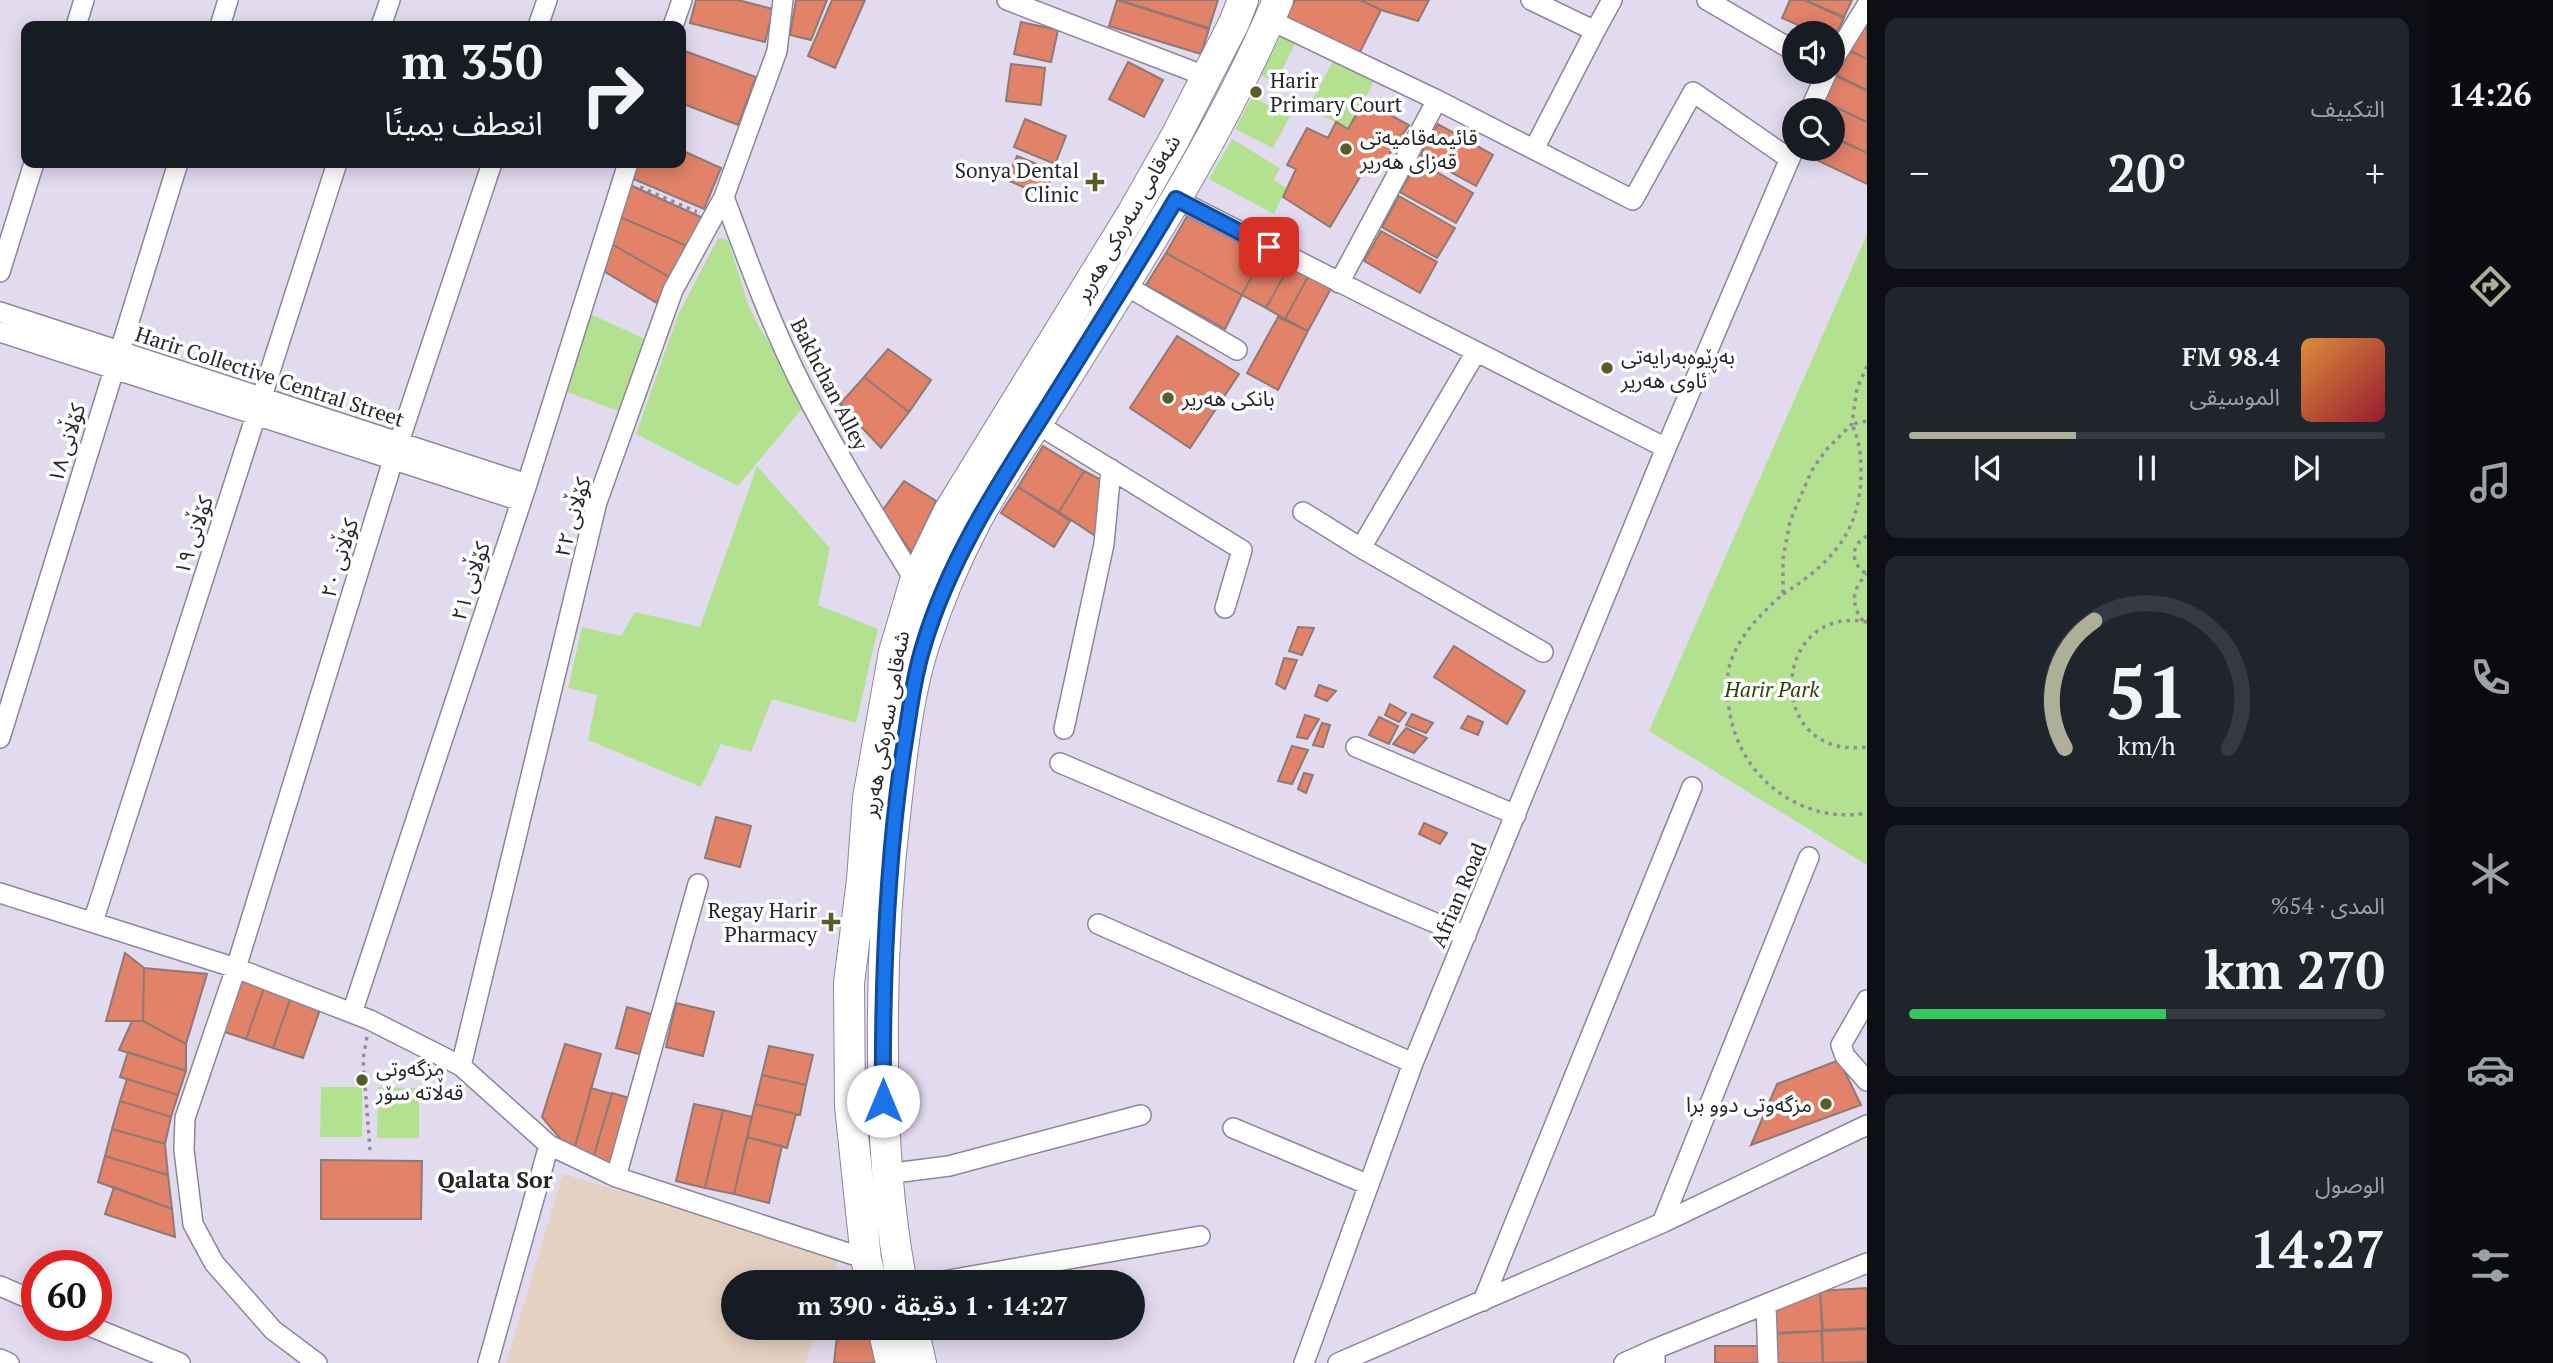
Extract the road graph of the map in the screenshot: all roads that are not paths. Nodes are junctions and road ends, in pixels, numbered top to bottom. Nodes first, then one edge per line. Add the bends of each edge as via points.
1 (84, 0) edge
2 (228, 0) edge
3 (390, 0) edge
4 (547, 0) edge
5 (682, 0) edge
6 (783, 0) edge
7 (1007, 0) edge
8 (1243, 0) edge
9 (1531, 0) edge
10 (1612, 0) edge
11 (1707, 0) edge
12 (1040, 5) edge
13 (1867, 5) edge
14 (1274, 10) edge
15 (78, 21) edge
16 (222, 21) edge
17 (383, 21) edge
18 (540, 21) edge
19 (675, 21) edge
20 (1595, 31) junction
21 (1845, 41) edge
22 (1782, 44) edge
23 (1205, 76) junction
24 (1437, 100) junction
25 (1782, 148) edge
26 (1534, 149) junction
27 (1789, 161) edge
28 (32, 168) edge
29 (176, 168) edge
30 (335, 168) edge
31 (490, 168) edge
32 (1157, 168) junction
33 (625, 171) edge
34 (1182, 191) junction
35 (724, 197) junction
36 (0, 272) edge
37 (1339, 283) junction
38 (1123, 284) junction
39 (0, 312) edge
40 (0, 332) edge
41 (1237, 350) dead end
42 (1476, 352) junction
43 (116, 360) junction
44 (259, 406) junction
45 (1037, 424) junction
46 (1666, 448) junction
47 (396, 451) junction
48 (1111, 469) junction
49 (524, 492) junction
50 (1303, 512) dead end
51 (1361, 548) junction
52 (915, 581) junction
53 (1225, 608) dead end
54 (1543, 652) dead end
55 (1064, 729) dead end
56 (0, 738) edge
57 (1356, 747) dead end
58 (1060, 763) dead end
59 (1692, 787) dead end
60 (1516, 815) junction
61 (1808, 857) dead end
62 (698, 884) dead end
63 (0, 892) edge
64 (93, 922) junction
65 (1098, 924) dead end
66 (1466, 936) junction
67 (236, 968) junction
68 (1867, 1000) edge
69 (361, 1016) junction
70 (1413, 1063) junction
71 (461, 1066) junction
72 (1867, 1081) edge
73 (1141, 1115) dead end
74 (1867, 1125) edge
75 (1233, 1128) dead end
76 (549, 1145) junction
77 (886, 1174) junction
78 (616, 1177) junction
79 (1369, 1185) junction
80 (1662, 1223) junction
81 (1200, 1236) dead end
82 (1867, 1263) edge
83 (866, 1270) edge
84 (869, 1270) edge
85 (899, 1270) edge
86 (1006, 1270) edge
87 (0, 1286) edge
88 (21, 1295) edge
89 (1483, 1301) junction
90 (1766, 1304) junction
91 (112, 1335) edge
92 (886, 1340) edge
93 (916, 1340) edge
94 (1655, 1356) edge
95 (0, 1359) edge
96 (9, 1363) edge
97 (180, 1363) edge
98 (317, 1363) edge
99 (488, 1363) edge
100 (891, 1363) edge
101 (921, 1363) edge
102 (1304, 1363) edge
103 (1338, 1363) edge
104 (1624, 1363) edge
105 (1768, 1363) edge

1 - 15 street
2 - 16 street
3 - 17 street
4 - 18 street
5 - 19 street
6 - 35 street, کۆڵانی ٢٢ via 777,51
7 - 12 street
8 - 23 main road, شەقامی سەرەکی هەریر
9 - 20 street
10 - 20 street
11 - 22 street
12 - 23 street
13 - 21 street
14 - 24 street
14 - 34 main road, شەقامی سەرەکی هەریر
20 - 26 street
23 - 32 main road, شەقامی سەرەکی هەریر
24 - 26 street
24 - 37 street
25 - 26 street via 1693,93 1633,200
27 - 46 street, Afrian Road
28 - 36 street
29 - 43 street, کۆڵانی ١٨
30 - 44 street, کۆڵانی ١٩
31 - 47 street, کۆڵانی ٢٠
32 - 34 main road
32 - 52 main road, شەقامی سەرەکی هەریر via 949,511
33 - 49 street, کۆڵانی ٢١
34 - 37 street
34 - 38 main road, شەقامی سەرەکی هەریر
35 - 52 street, Bakhchan Alley via 760,294 801,384
35 - 71 street, کۆڵانی ٢٢ via 673,290 597,502
37 - 42 street
38 - 41 street
38 - 45 main road, شەقامی سەرەکی هەریر
39 - 43 street, Harir Collective Central Street
40 - 43 street, Harir Collective Central Street
42 - 46 street
42 - 51 street
43 - 44 street, Harir Collective Central Street
43 - 56 street, کۆڵانی ١٨
44 - 47 street, Harir Collective Central Street
44 - 64 street, کۆڵانی ١٩
45 - 48 street
45 - 77 main road, شەقامی سەرەکی هەریر via 977,520 924,644 910,706 891,851 882,992
46 - 60 street, Afrian Road
47 - 49 street, Harir Collective Central Street
47 - 67 street, کۆڵانی ٢٠
48 - 53 street via 1242,550
48 - 55 street via 1104,544
49 - 69 street, کۆڵانی ٢١
50 - 51 street
51 - 54 street
52 - 84 main road, شەقامی سەرەکی هەریر via 894,652 868,798 849,983 850,1105
57 - 60 street
58 - 66 street
59 - 89 street
60 - 66 street, Afrian Road
61 - 80 street
62 - 78 street
63 - 64 street
64 - 67 street
65 - 70 street
66 - 70 street, Afrian Road
67 - 69 street
67 - 98 street, کۆڵانی ٢٠ via 186,1118 184,1150 193,1224 214,1263 273,1330
68 - 72 street via 1841,1045
69 - 71 street
70 - 79 street, Afrian Road
71 - 76 street
73 - 77 street via 948,1166
74 - 80 street
75 - 79 street
76 - 78 street
76 - 99 street
77 - 85 main road, شەقامی سەرەکی هەریر
78 - 83 street
79 - 102 street, Afrian Road
80 - 89 street
81 - 86 street
82 - 90 street
87 - 88 street
89 - 103 street
90 - 94 street
90 - 105 street
91 - 97 street
92 - 100 main road
93 - 101 main road
94 - 104 street
95 - 96 street

